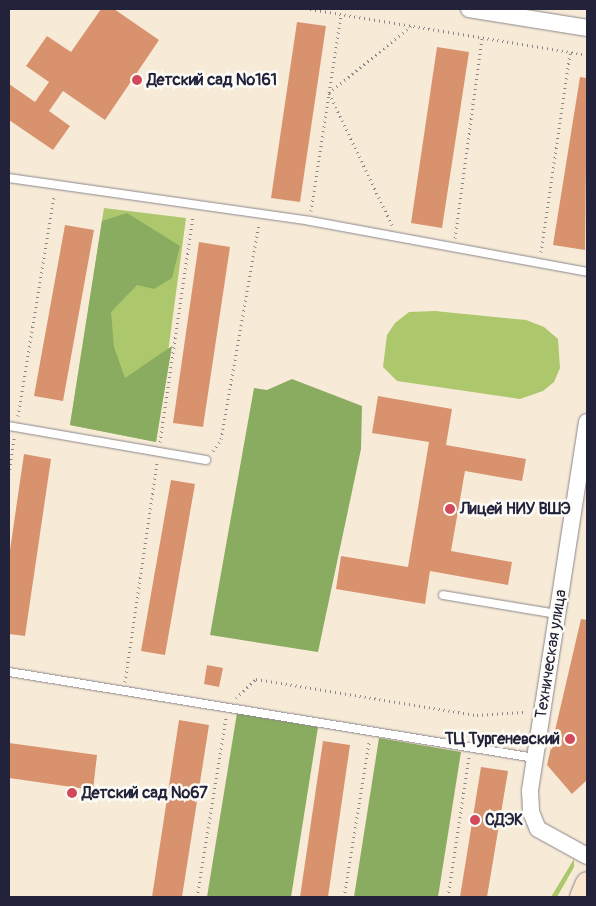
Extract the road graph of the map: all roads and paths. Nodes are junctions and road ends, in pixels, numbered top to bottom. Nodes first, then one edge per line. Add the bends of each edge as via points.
1 (310, 9) edge
2 (469, 9) edge
3 (341, 14) junction
4 (412, 26) junction
5 (587, 28) edge
6 (482, 38) junction
7 (570, 52) junction
8 (587, 55) edge
9 (329, 93) junction
10 (9, 178) edge
11 (56, 183) junction
12 (260, 214) junction
13 (310, 221) junction
14 (397, 236) junction
15 (453, 247) junction
16 (539, 261) junction
17 (587, 272) edge
18 (587, 422) edge
19 (12, 427) edge
20 (206, 460) joint
21 (9, 474) edge
22 (444, 594) dead end
23 (557, 614) junction
24 (9, 672) edge
25 (228, 706) junction
26 (524, 712) dead end
27 (372, 729) junction
28 (470, 746) junction
29 (535, 758) junction
30 (587, 856) edge
31 (587, 883) edge
32 (197, 897) edge
33 (344, 897) edge
34 (448, 897) edge
35 (580, 897) edge

1 - 3 path
2 - 5 street
3 - 4 path
3 - 9 path
4 - 6 path
4 - 9 path
6 - 7 path
6 - 15 path
7 - 8 path
7 - 16 path
9 - 13 path
9 - 14 path
10 - 11 lane
11 - 12 lane
11 - 19 path
12 - 13 lane
12 - 20 path via 221,440
13 - 14 lane
14 - 15 lane
15 - 16 lane
16 - 17 lane
18 - 23 street, Техническая улица
19 - 20 lane
19 - 21 path
22 - 23 lane
23 - 29 street, Техническая улица
24 - 25 lane
25 - 26 path via 256,678 477,715
25 - 27 lane
25 - 32 path
27 - 28 lane
27 - 33 path
28 - 29 lane
28 - 34 path
29 - 30 street, Техническая улица via 531,812 538,828
31 - 35 main road

